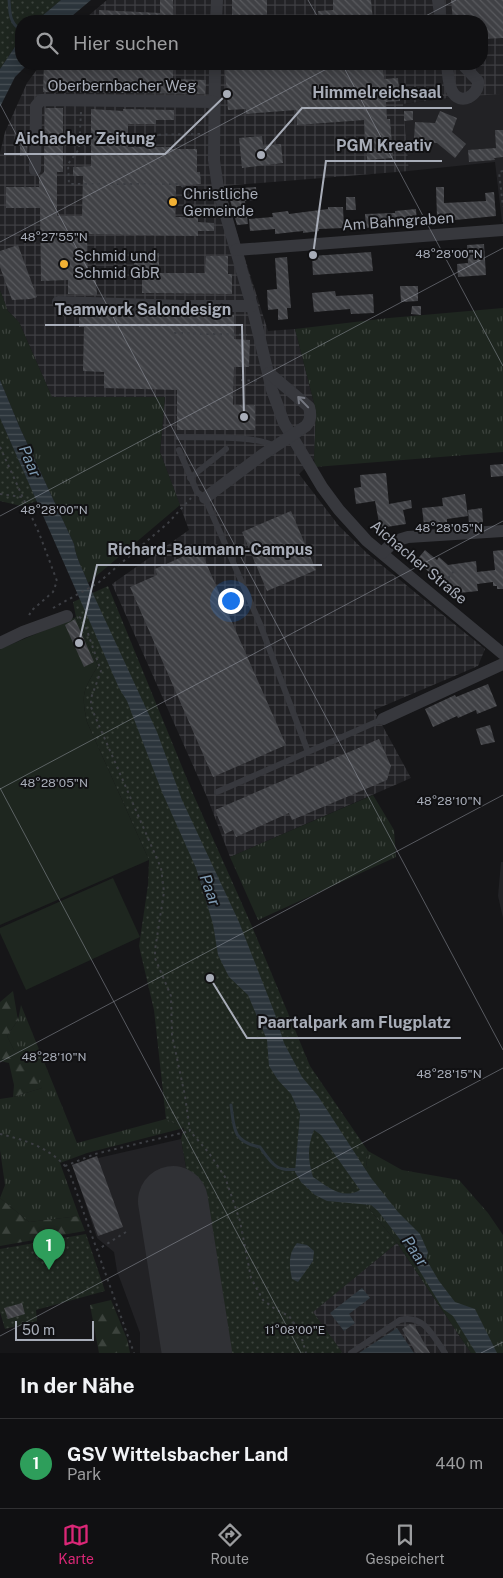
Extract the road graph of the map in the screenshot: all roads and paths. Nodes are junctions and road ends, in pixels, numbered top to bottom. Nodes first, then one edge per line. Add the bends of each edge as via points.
1 (217, 0) edge
2 (438, 0) edge
3 (216, 15) edge
4 (439, 15) edge
5 (215, 70) edge
6 (448, 70) edge
7 (468, 70) edge
8 (82, 100) junction
9 (214, 102) junction
10 (214, 133) junction
11 (139, 135) dead end
12 (35, 170) dead end
13 (503, 171) edge
14 (220, 197) junction
15 (503, 208) edge
16 (503, 230) edge
17 (236, 250) junction
18 (58, 302) dead end
19 (252, 306) junction
20 (174, 333) dead end
21 (259, 336) junction
22 (270, 377) junction
23 (241, 380) dead end
24 (291, 436) junction
25 (178, 437) dead end
26 (275, 446) junction
27 (0, 447) edge
28 (226, 449) dead end
29 (179, 450) dead end
30 (190, 478) junction
31 (0, 494) edge
32 (22, 497) junction
33 (205, 498) junction
34 (503, 531) edge
35 (382, 553) junction
36 (122, 562) dead end
37 (457, 571) dead end
38 (65, 600) dead end
39 (438, 600) junction
40 (67, 616) joint
41 (22, 632) junction
42 (0, 643) edge
43 (503, 654) edge
44 (503, 664) edge
45 (383, 719) joint
46 (308, 752) junction
47 (218, 792) dead end
48 (190, 1131) junction
49 (0, 1134) edge
50 (65, 1166) junction
51 (126, 1232) dead end
52 (97, 1250) junction
53 (134, 1353) edge
54 (306, 1353) edge
55 (352, 1353) edge
56 (445, 1353) edge

1 - 3 street
2 - 4 street
5 - 9 street, Oberbernbacher Weg
6 - 7 street via 452,91 459,98 468,98 478,90 478,81
8 - 9 street, Oberbernbacher Weg
8 - 12 street, Oberbernbacher Weg via 48,99 38,102
8 - 14 path via 79,149 68,164 69,184 179,184 202,199
9 - 10 street, Oberbernbacher Weg
10 - 11 path
10 - 14 street, Oberbernbacher Weg via 215,175
13 - 15 path via 499,172
14 - 17 street, Oberbernbacher Weg
16 - 17 street, Am Bahngraben
17 - 19 street, Oberbernbacher Weg
18 - 19 street
19 - 21 street, Oberbernbacher Weg
20 - 21 path
21 - 22 street, Oberbernbacher Weg
22 - 23 path
22 - 24 street, Oberbernbacher Weg via 278,407
24 -> 22 street via 310,421 309,407
24 - 26 street
24 - 35 street, Aichacher Straße via 337,508
25 - 26 lane via 236,439 268,442
26 - 33 street
27 - 32 path
28 - 30 lane
29 - 30 lane
30 - 33 lane via 197,492
31 - 32 path
32 - 41 path via 57,581 53,592 31,611
33 - 46 lane via 260,624
34 - 35 street via 408,537 396,541
35 - 39 street, Aichacher Straße
36 - 38 path via 98,583
37 - 39 path via 451,573
39 - 43 street, Aichacher Straße
40 - 41 street
40 - 48 path via 76,615 83,620 98,660 101,671 91,698 92,707 161,868 164,892 155,958 171,996 172,1035
41 - 42 street
44 - 45 street
45 - 46 lane
46 - 47 lane
48 - 50 path via 95,1154
48 - 54 path via 225,1177 240,1221 251,1278 263,1300 289,1316 300,1332
49 - 50 path via 46,1150
50 - 52 path
51 - 52 path
52 - 53 path
55 - 56 lane via 400,1320 409,1318 426,1326

